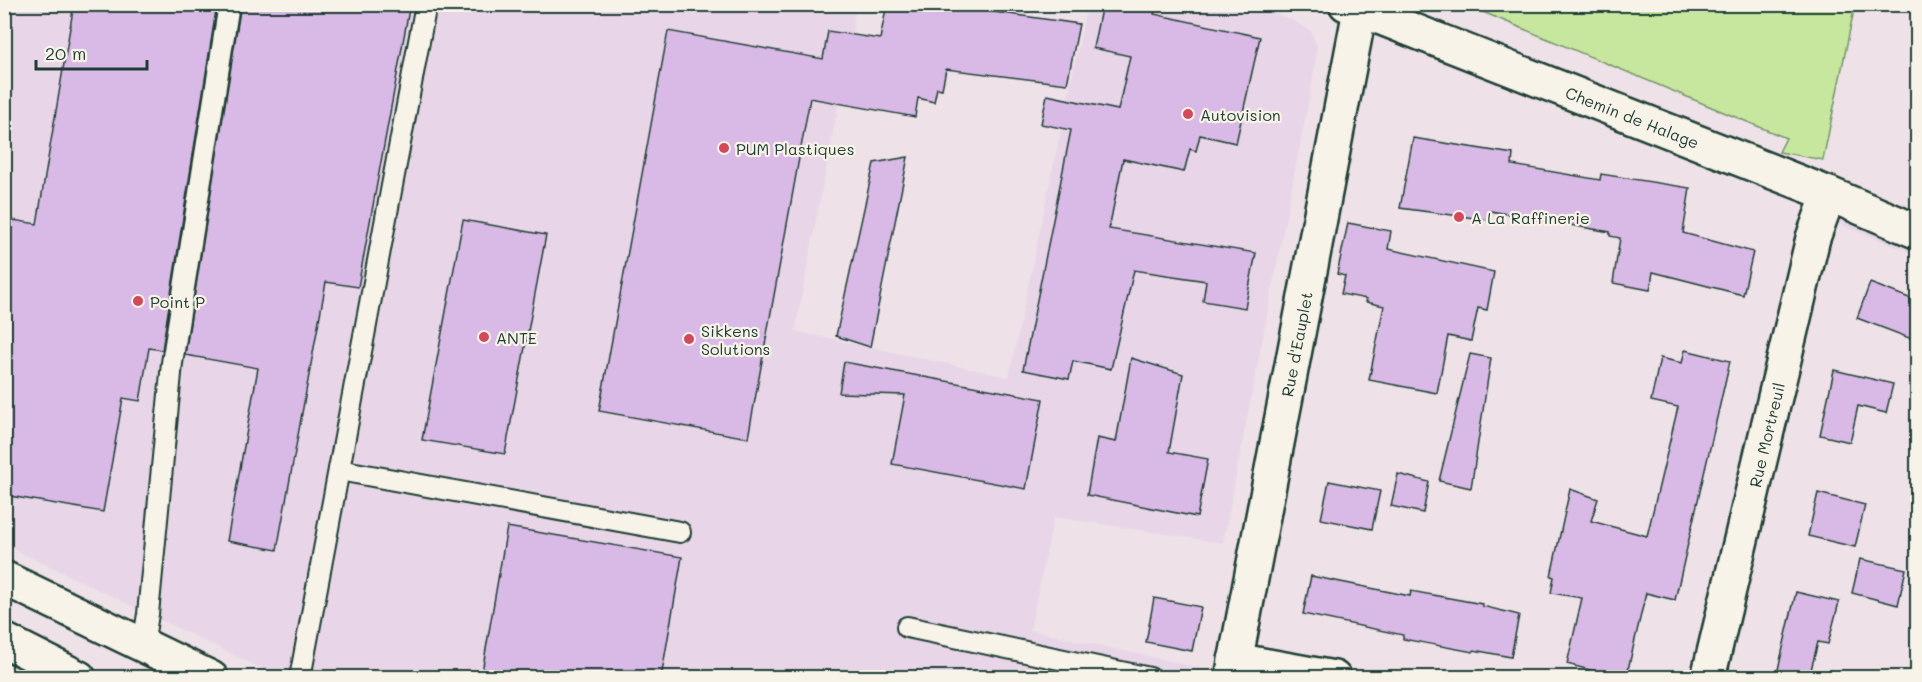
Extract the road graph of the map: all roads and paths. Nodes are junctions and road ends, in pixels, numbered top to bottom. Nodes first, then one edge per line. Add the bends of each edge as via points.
1 (230, 4) edge
2 (426, 4) edge
3 (1353, 7) edge
4 (1829, 194) junction
5 (1917, 231) edge
6 (339, 470) junction
7 (680, 532) dead end
8 (4, 578) edge
9 (907, 627) dead end
10 (4, 640) edge
11 (143, 645) junction
12 (1234, 669) edge
13 (79, 678) edge
14 (211, 678) edge
15 (300, 678) edge
16 (1150, 678) edge
17 (1334, 678) edge
18 (1708, 678) edge

1 - 11 lane via 172,363
2 - 6 lane
3 - 4 street, Chemin de Halage
3 - 12 street, Rue d'Eauplet
4 - 5 street, Chemin de Halage
4 - 18 street, Rue Mortreuil via 1813,238
6 - 7 lane
6 - 15 lane
8 - 11 street
9 - 16 lane
10 - 13 street
11 - 14 street
12 - 17 street

